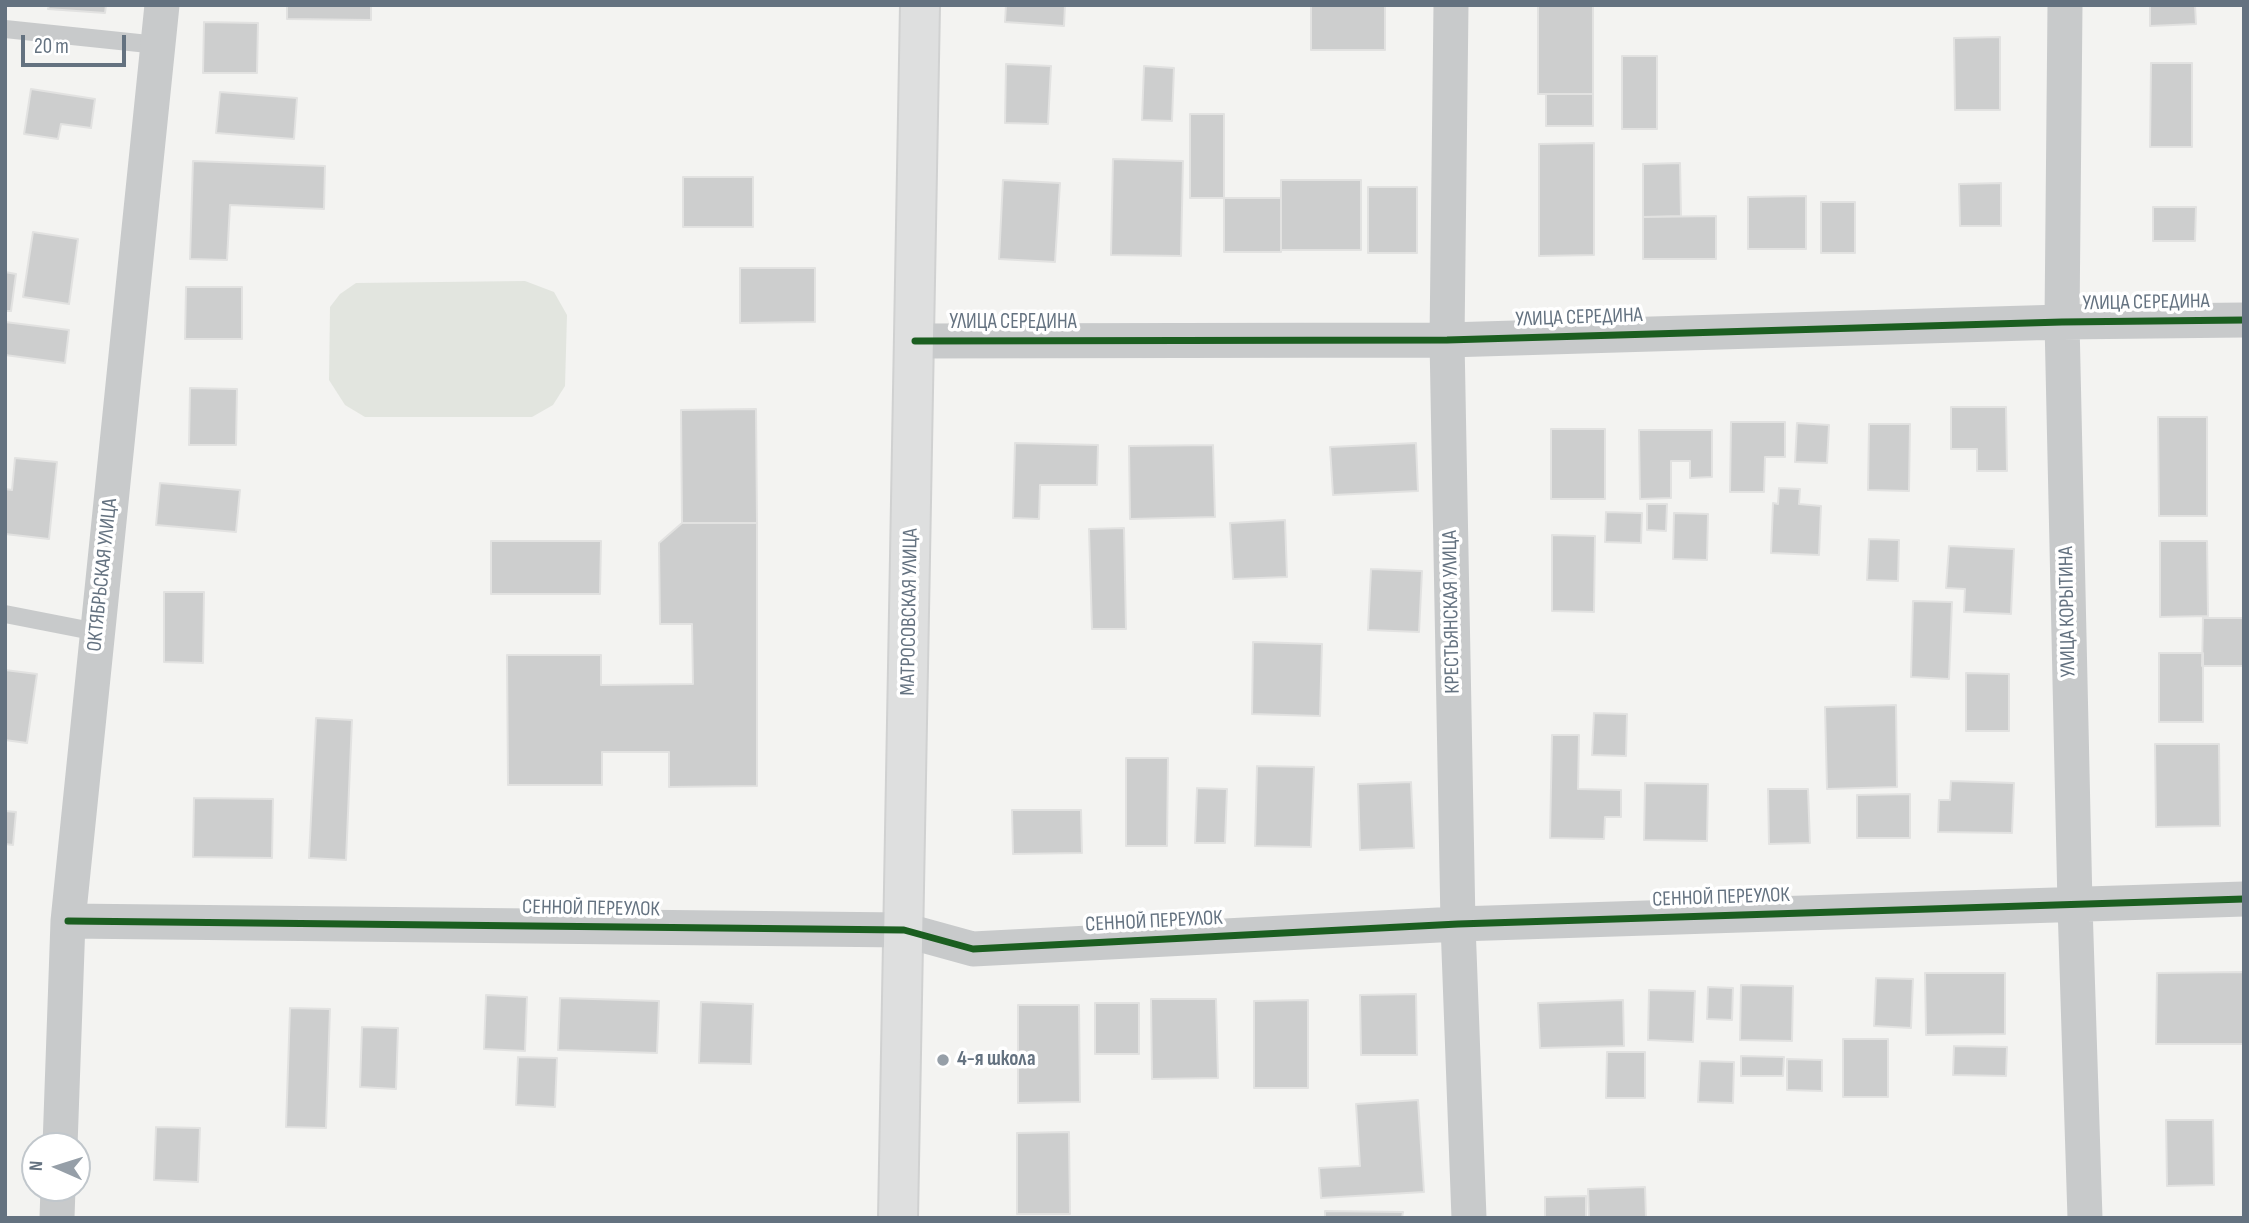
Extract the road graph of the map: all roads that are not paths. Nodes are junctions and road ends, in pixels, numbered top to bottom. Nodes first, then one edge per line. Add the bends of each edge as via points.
1 (162, 5) edge
2 (920, 5) edge
3 (1451, 5) edge
4 (2065, 5) edge
5 (5, 29) edge
6 (158, 45) junction
7 (2244, 320) edge
8 (2062, 322) junction
9 (1447, 340) junction
10 (915, 341) junction
11 (5, 614) edge
12 (97, 632) junction
13 (2244, 899) edge
14 (2075, 905) junction
15 (68, 921) junction
16 (1458, 924) junction
17 (904, 930) junction
18 (60, 1132) edge
19 (898, 1218) edge
20 (1469, 1218) edge
21 (2085, 1218) edge

1 - 6 street, ОКТЯБРЬСКАЯ УЛИЦА
2 - 10 highway, МАТРОСОВСКАЯ УЛИЦА
3 - 9 street, КРЕСТЬЯНСКАЯ УЛИЦА
4 - 8 street, УЛИЦА КОРЫТИНА
5 - 6 lane
6 - 12 street, ОКТЯБРЬСКАЯ УЛИЦА
7 - 8 street, УЛИЦА СЕРЕДИНА
8 - 9 street, УЛИЦА СЕРЕДИНА
8 - 14 street, УЛИЦА КОРЫТИНА
9 - 10 street, УЛИЦА СЕРЕДИНА
9 - 16 street, КРЕСТЬЯНСКАЯ УЛИЦА
10 - 17 highway, МАТРОСОВСКАЯ УЛИЦА
11 - 12 lane
12 - 15 street, ОКТЯБРЬСКАЯ УЛИЦА
13 - 14 street, СЕННОЙ ПЕРЕУЛОК
14 - 16 street, СЕННОЙ ПЕРЕУЛОК
14 - 21 street, УЛИЦА КОРЫТИНА
15 - 17 street, СЕННОЙ ПЕРЕУЛОК
15 - 18 street, ОКТЯБРЬСКАЯ УЛИЦА
16 - 17 street, СЕННОЙ ПЕРЕУЛОК via 974,948
16 - 20 street, КРЕСТЬЯНСКАЯ УЛИЦА
17 - 19 highway, МАТРОСОВСКАЯ УЛИЦА

